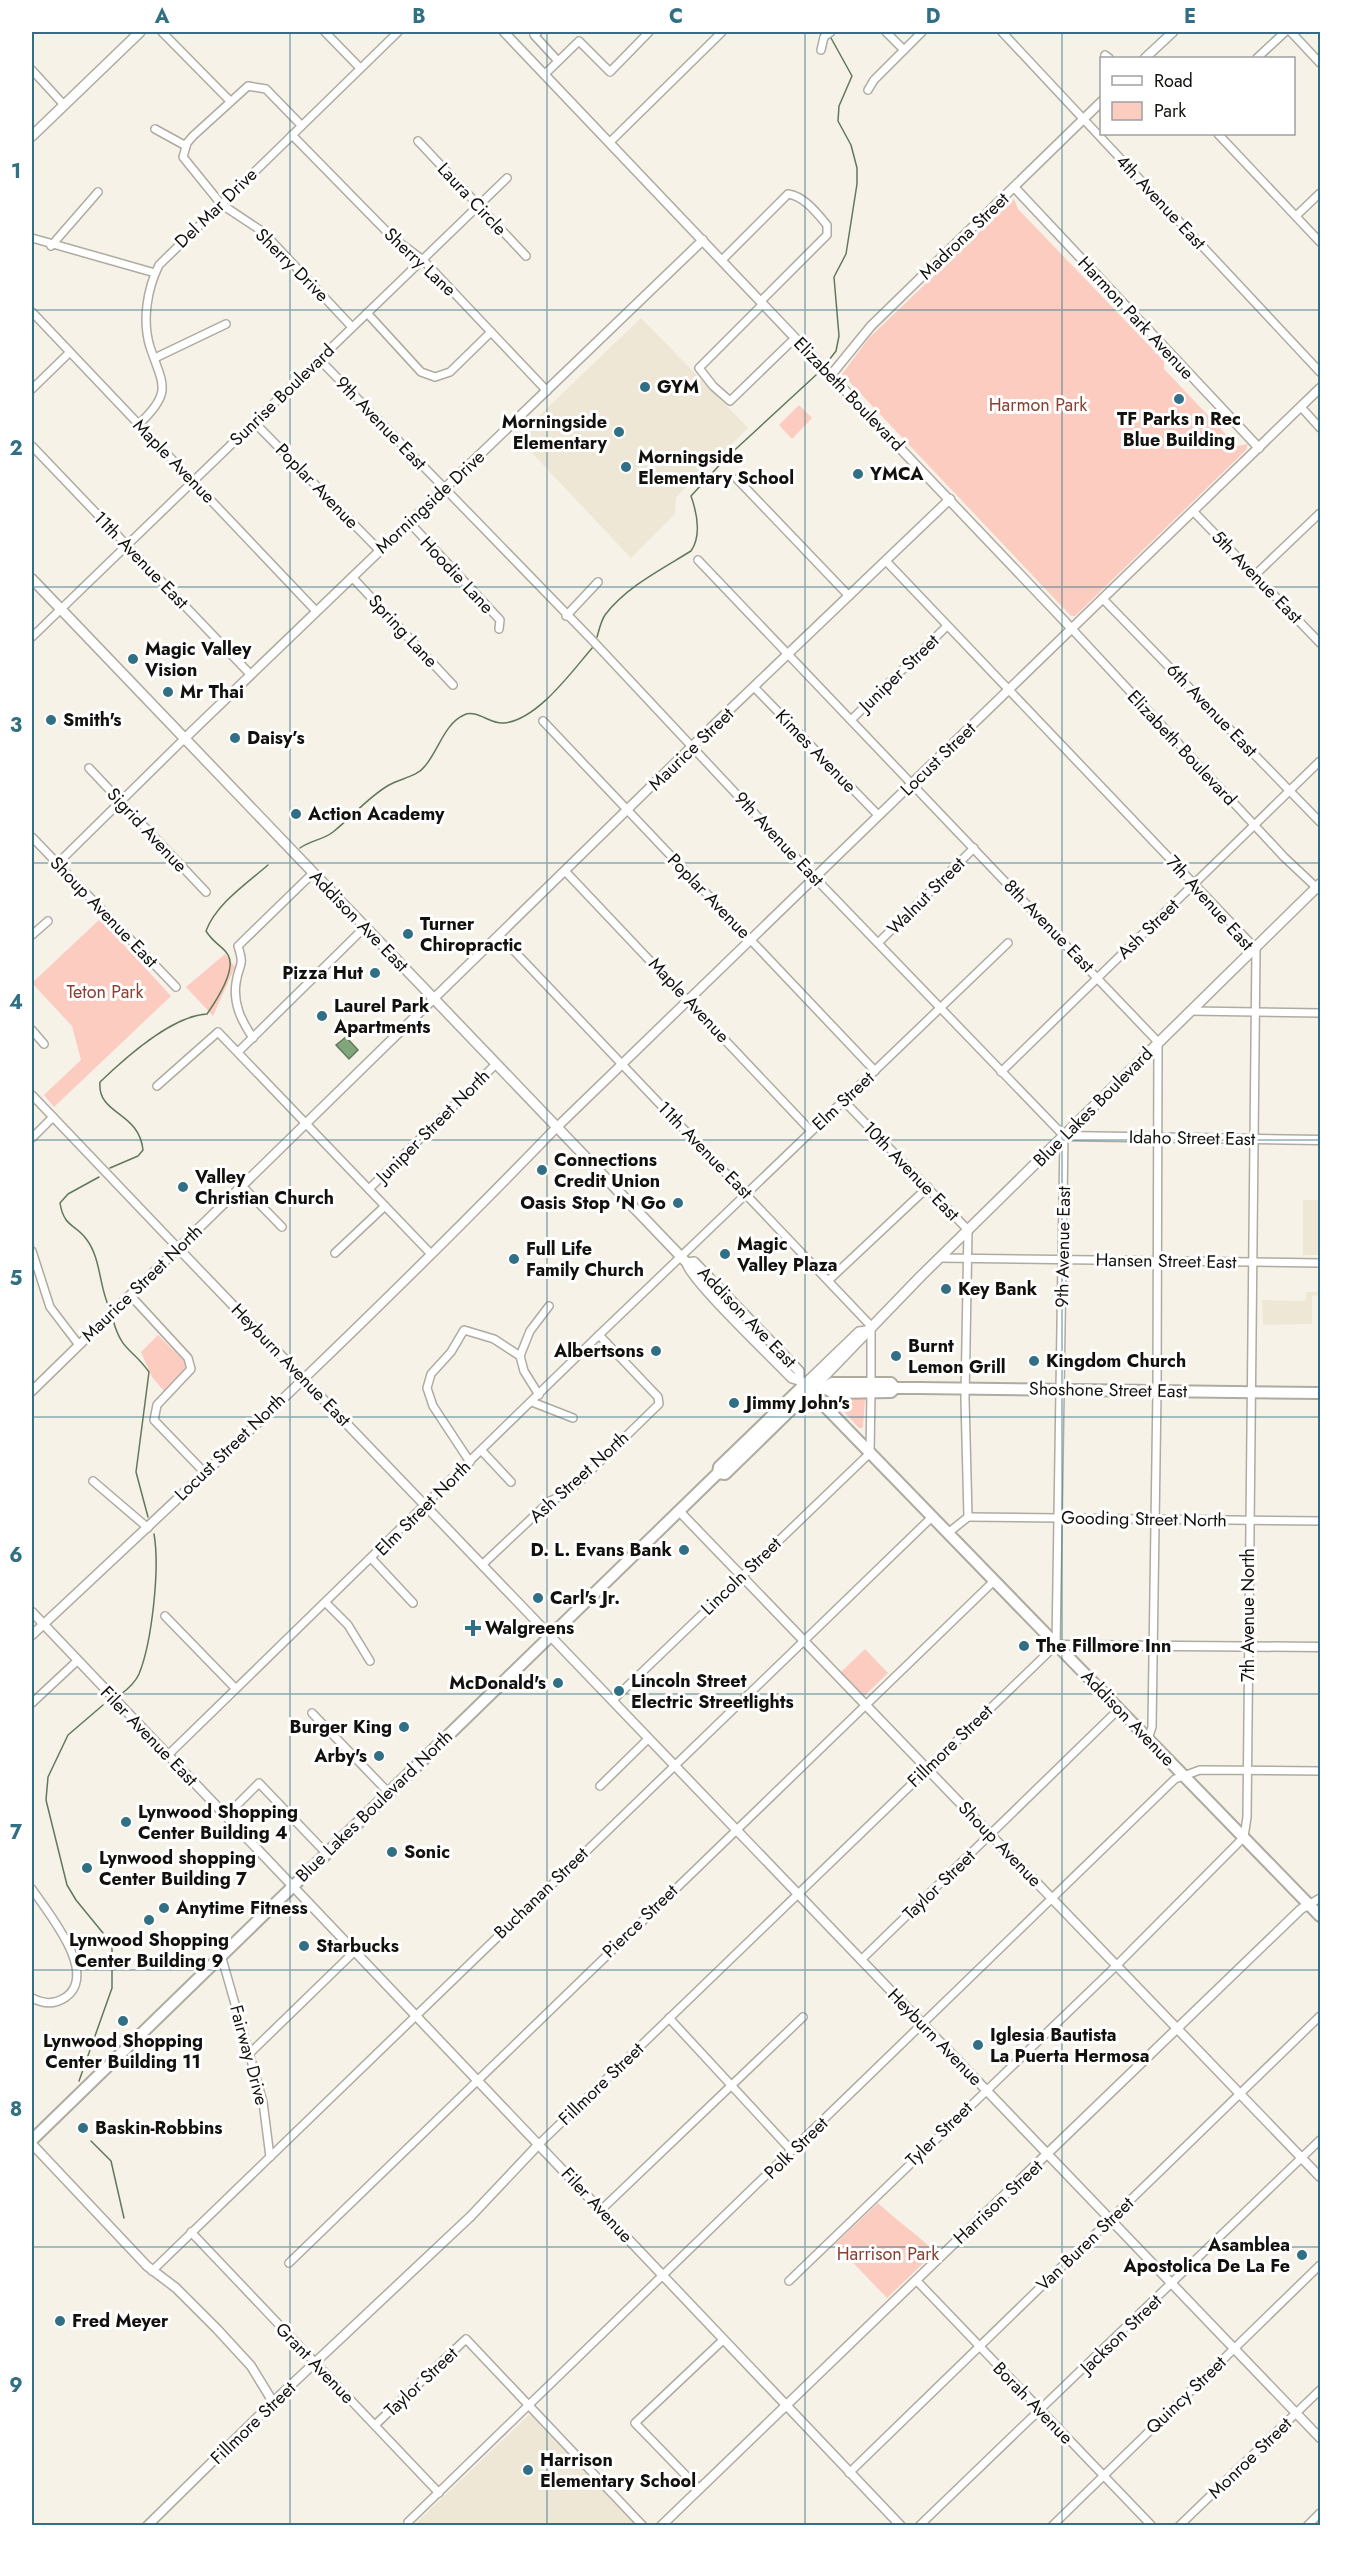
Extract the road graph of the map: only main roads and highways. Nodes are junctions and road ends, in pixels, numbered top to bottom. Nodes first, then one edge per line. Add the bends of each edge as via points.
1 (140, 32) edge
2 (32, 136) edge
3 (32, 579) edge
4 (1319, 888) edge
5 (804, 1385) junction
6 (1320, 1393) edge
7 (1320, 1916) edge
8 (32, 2142) edge

1 - 2 main road
3 - 5 main road, Addison Ave East via 59,612 555,1129 682,1260 694,1262 799,1371
4 - 5 main road, Blue Lakes Boulevard via 1158,1042 869,1328 865,1337
5 - 6 main road, Shoshone Street East via 827,1389 832,1383 871,1387 891,1383 895,1388
5 - 7 main road, Addison Avenue
5 - 8 main road, Blue Lakes Boulevard North via 725,1474 718,1473

